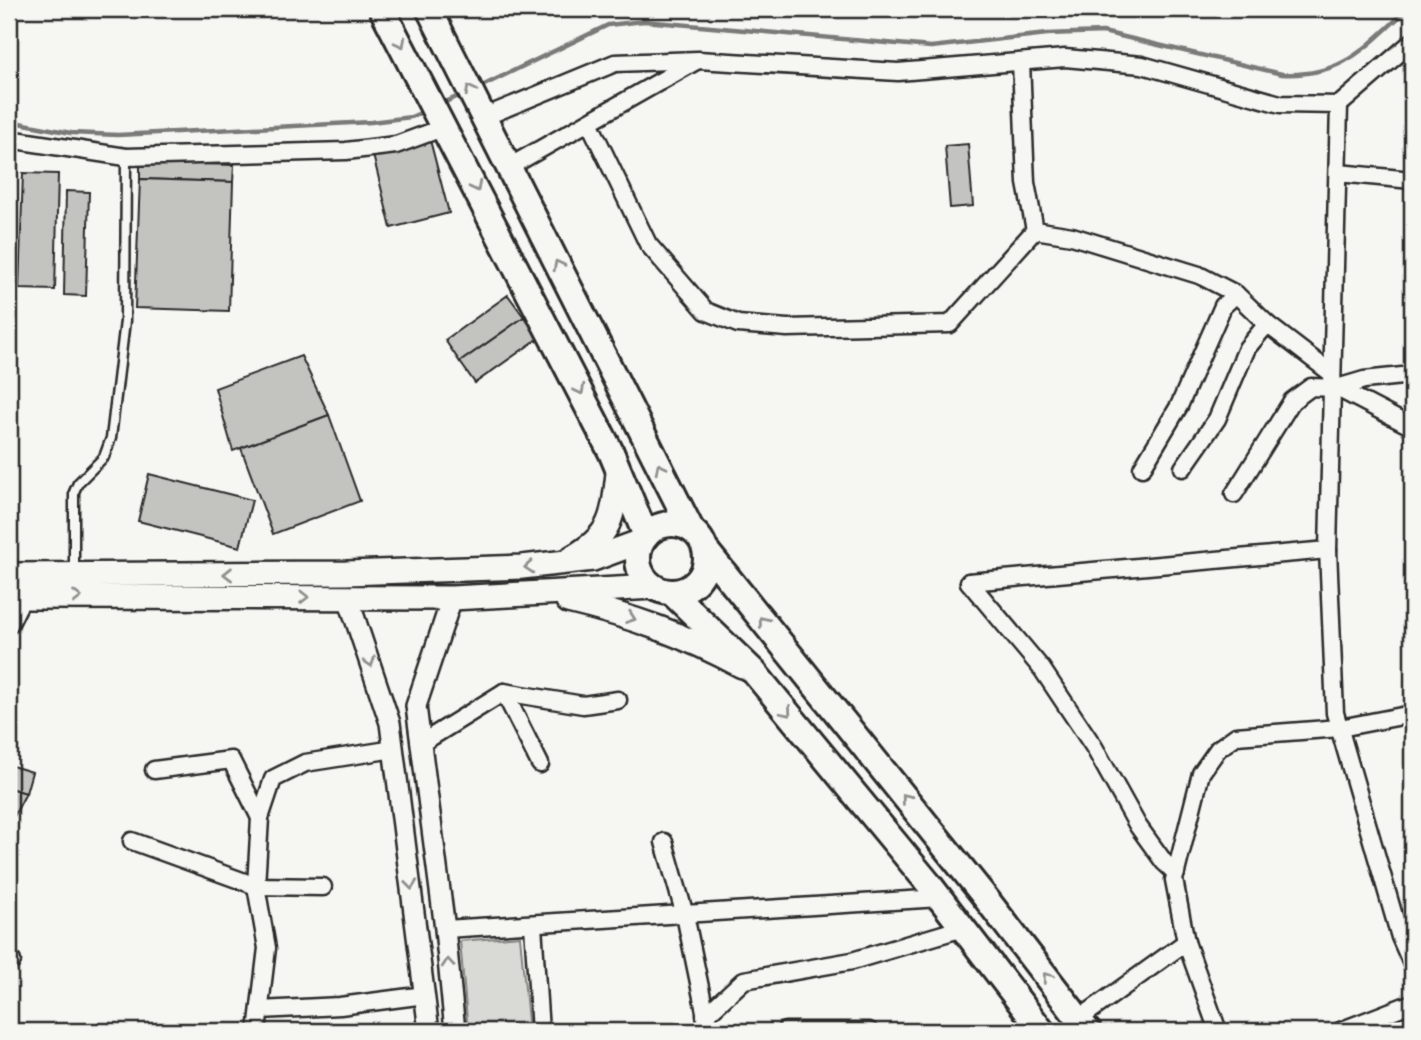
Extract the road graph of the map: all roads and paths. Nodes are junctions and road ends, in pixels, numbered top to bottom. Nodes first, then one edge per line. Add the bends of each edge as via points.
1 (382, 9) edge
2 (429, 9) edge
3 (1412, 42) edge
4 (698, 60) junction
5 (1021, 62) junction
6 (1339, 105) junction
7 (484, 117) junction
8 (589, 122) junction
9 (445, 127) junction
10 (9, 139) edge
11 (127, 158) junction
12 (509, 167) junction
13 (1338, 173) junction
14 (1412, 180) edge
15 (1035, 230) junction
16 (1236, 294) junction
17 (1267, 324) junction
18 (1412, 375) edge
19 (1333, 383) junction
20 (1412, 427) edge
21 (1142, 468) dead end
22 (1184, 468) dead end
23 (618, 473) junction
24 (1234, 494) dead end
25 (644, 539) junction
26 (698, 539) junction
27 (1328, 550) junction
28 (558, 564) junction
29 (9, 575) edge
30 (74, 575) junction
31 (663, 590) junction
32 (542, 594) junction
33 (16, 597) edge
34 (348, 597) junction
35 (452, 598) junction
36 (9, 625) edge
37 (754, 672) junction
38 (504, 692) junction
39 (618, 700) dead end
40 (1412, 714) edge
41 (1340, 728) junction
42 (420, 744) junction
43 (394, 749) junction
44 (540, 764) dead end
45 (154, 770) dead end
46 (260, 818) junction
47 (132, 841) dead end
48 (664, 842) dead end
49 (1176, 873) junction
50 (256, 886) junction
51 (323, 887) dead end
52 (940, 898) junction
53 (685, 915) junction
54 (533, 925) junction
55 (963, 928) junction
56 (446, 929) junction
57 (1185, 943) junction
58 (1412, 964) edge
59 (425, 995) junction
60 (1412, 1003) edge
61 (260, 1010) junction
62 (707, 1024) edge
63 (1083, 1025) edge
64 (257, 1031) edge
65 (429, 1031) edge
66 (454, 1031) edge
67 (540, 1031) edge
68 (785, 1031) edge
69 (869, 1031) edge
70 (1042, 1031) edge
71 (1219, 1031) edge
72 (1340, 1031) edge

1 -> 9 main road
7 -> 2 main road
3 - 6 street
4 - 5 street via 898,72
4 - 7 street via 615,63
4 - 8 street
5 - 6 street via 1065,58 1142,65 1280,104
5 - 15 street via 1026,183
6 - 13 street
7 - 12 main road
8 - 12 street
8 - 15 street via 649,244 699,306 738,324 787,328 950,324
9 - 11 street via 397,145 346,151
9 -> 23 main road
10 - 11 street
11 - 30 lane via 125,321 111,438 104,457 74,492
26 -> 12 main road
13 - 14 street
13 - 19 street
15 - 16 street via 1148,258 1199,275
16 - 17 street
16 - 21 street via 1223,306 1179,406
17 - 19 street
17 - 22 street via 1247,348 1217,419
18 - 19 street
19 - 20 street
19 - 24 street via 1311,387 1293,401
19 - 27 street
23 - 25 main road
23 - 28 main road via 608,526 596,544
25 - 26 main road via 659,526 670,524
25 - 28 main road via 593,559
25 - 31 main road via 640,571
26 - 31 main road via 705,569 699,579 692,586
63 -> 26 main road
27 - 41 street via 1335,713
27 - 49 street via 969,582 1042,668 1138,826
28 -> 30 main road
29 - 30 main road
31 - 32 main road
31 - 37 main road
32 - 35 main road
32 -> 37 main road via 690,638
33 -> 34 main road
33 - 36 street
34 - 35 main road
34 -> 43 street via 390,723
35 - 42 street via 416,706
37 -> 52 main road
38 - 39 street via 583,705
38 - 42 street
38 - 44 street
40 - 41 street
41 - 49 street via 1236,736 1218,749 1200,773
41 - 58 street via 1400,937
42 - 56 street
43 - 46 street via 304,763 273,779
43 -> 59 street
45 - 46 street via 231,760
46 - 50 street
47 - 50 street
48 - 53 street
49 - 57 street
50 - 51 street
50 - 61 street via 267,948
52 - 53 street
52 - 55 main road
53 - 54 street
53 - 62 street
54 - 56 street
54 - 67 street
55 - 62 street via 852,961 744,980
55 - 70 main road
66 -> 56 street
57 - 63 street
57 - 71 street
59 - 61 street
59 - 65 street
60 - 72 street
61 - 64 street
68 - 69 street

